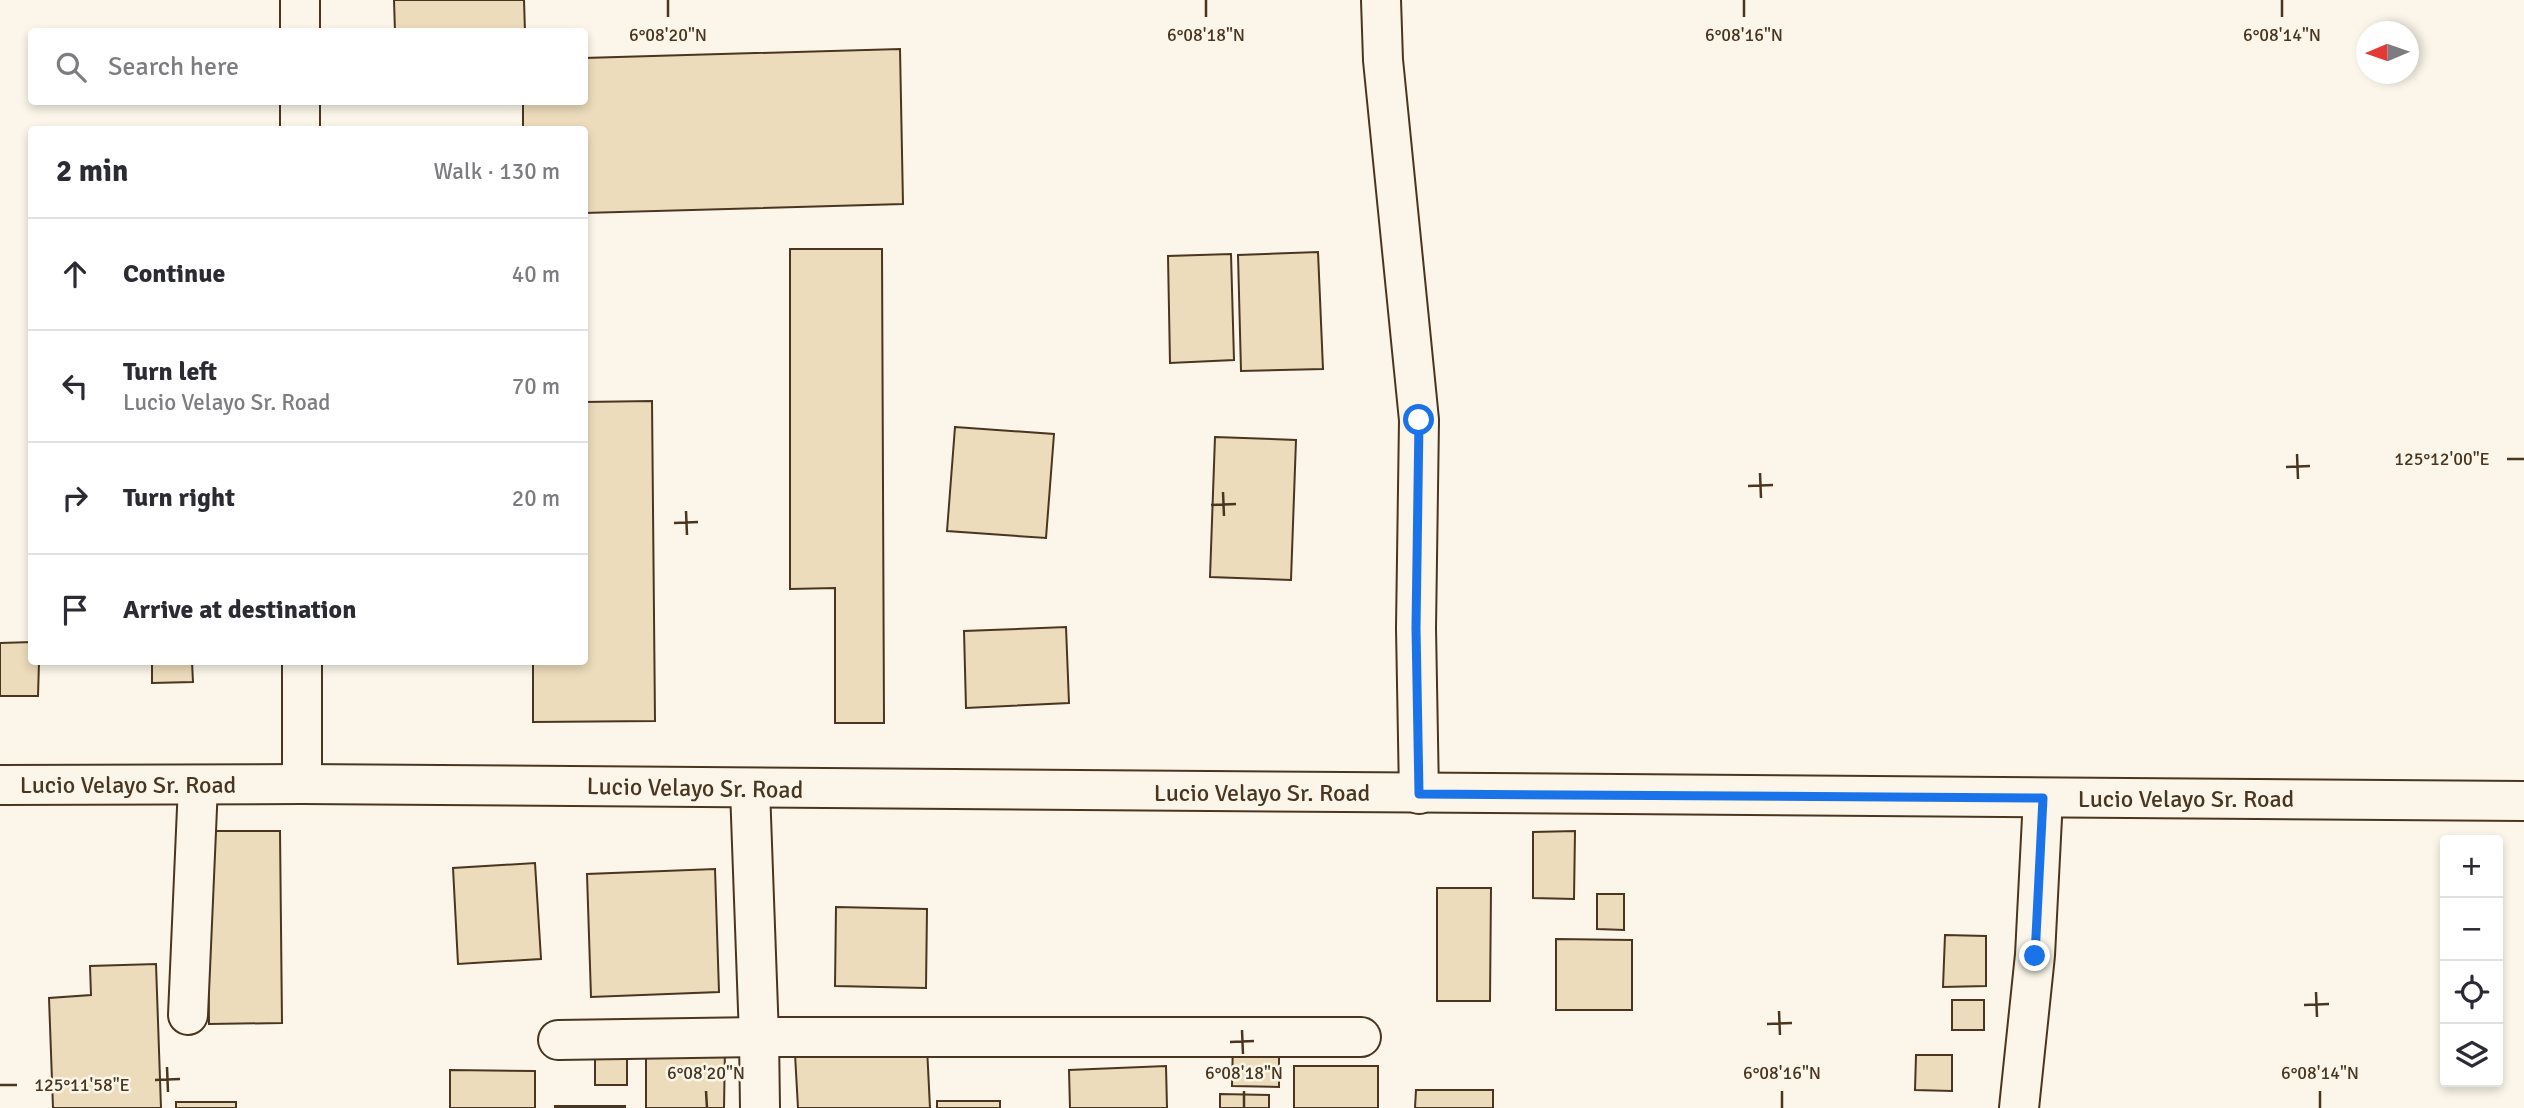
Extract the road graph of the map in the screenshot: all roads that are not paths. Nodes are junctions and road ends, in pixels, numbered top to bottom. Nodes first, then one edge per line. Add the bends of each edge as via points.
1 (300, 0) edge
2 (1381, 0) edge
3 (300, 28) edge
4 (300, 105) edge
5 (300, 126) edge
6 (302, 665) edge
7 (302, 784) junction
8 (0, 785) edge
9 (198, 785) junction
10 (750, 789) junction
11 (1419, 794) junction
12 (2043, 798) junction
13 (2524, 801) edge
14 (188, 1015) dead end
15 (759, 1037) junction
16 (1361, 1037) dead end
17 (558, 1040) dead end
18 (760, 1108) edge
19 (2019, 1108) edge

1 - 3 main road
2 - 11 main road via 1419,420
4 - 5 main road
6 - 7 main road
7 - 9 main road, Lucio Velayo Sr. Road
7 - 10 main road, Lucio Velayo Sr. Road
8 - 9 main road, Lucio Velayo Sr. Road
9 - 14 main road
10 - 11 main road, Lucio Velayo Sr. Road
10 - 15 main road
11 - 12 main road, Lucio Velayo Sr. Road
12 - 13 main road, Lucio Velayo Sr. Road
12 - 19 main road via 2035,956
15 - 16 main road
15 - 17 main road
15 - 18 main road

